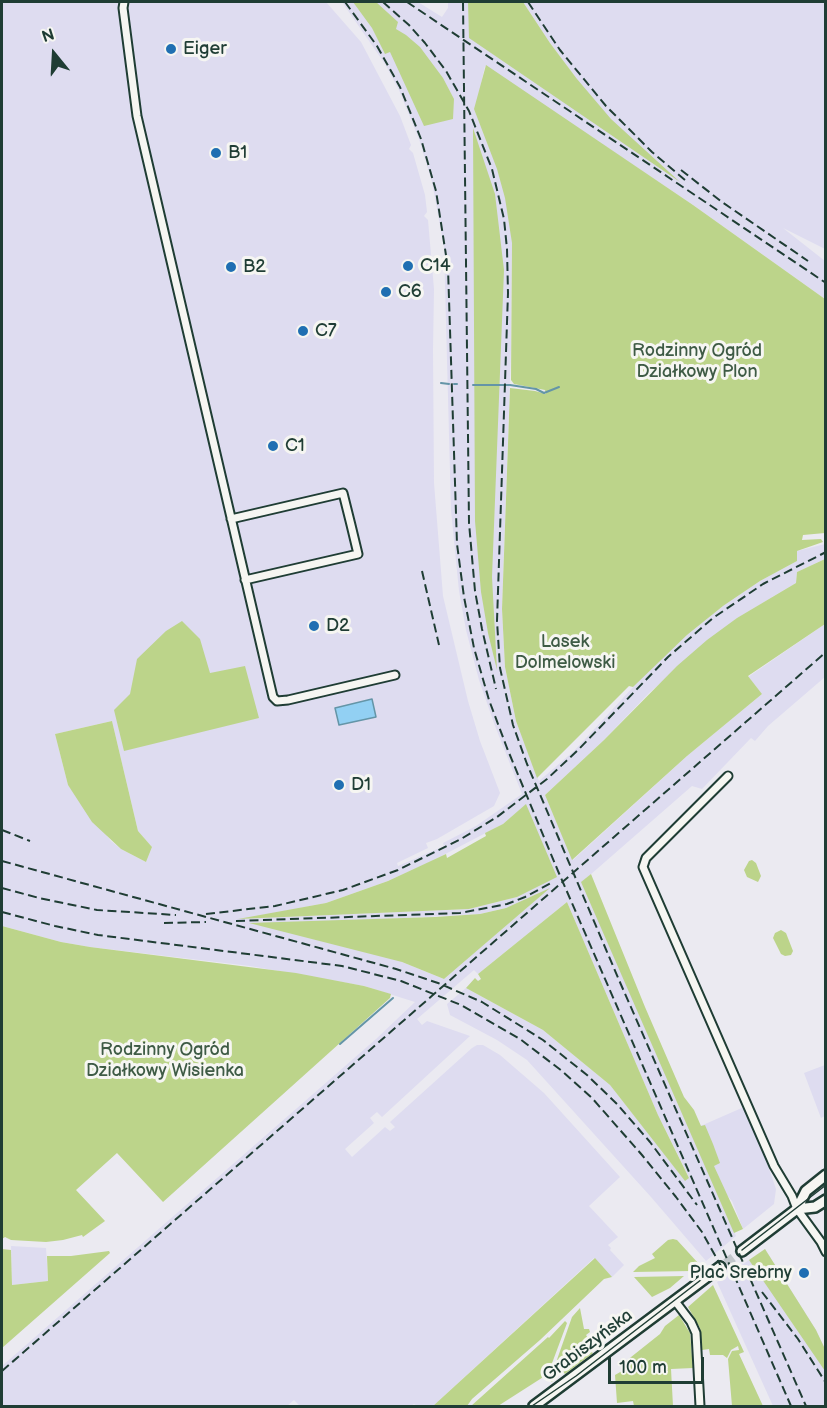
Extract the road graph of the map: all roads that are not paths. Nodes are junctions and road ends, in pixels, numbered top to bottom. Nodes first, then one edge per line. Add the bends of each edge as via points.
1 (121, 4) edge
2 (231, 519) junction
3 (245, 580) junction
4 (394, 675) dead end
5 (728, 776) dead end
6 (825, 1175) edge
7 (825, 1200) edge
8 (797, 1209) junction
9 (742, 1251) tunnel mouth
10 (825, 1252) edge
11 (723, 1265) tunnel mouth
12 (675, 1301) junction
13 (534, 1407) edge
14 (700, 1407) edge

1 - 2 street via 137,116
2 - 3 street
2 - 3 street via 344,494 358,554
3 - 4 street via 271,691 277,701
5 - 8 street via 646,858 643,867 769,1156
6 - 8 main road via 806,1191
7 - 8 main road via 815,1207
8 - 9 main road
8 - 10 street
11 - 12 main road, Grabiszyńska
12 - 13 main road, Grabiszyńska
12 - 14 street via 696,1333

